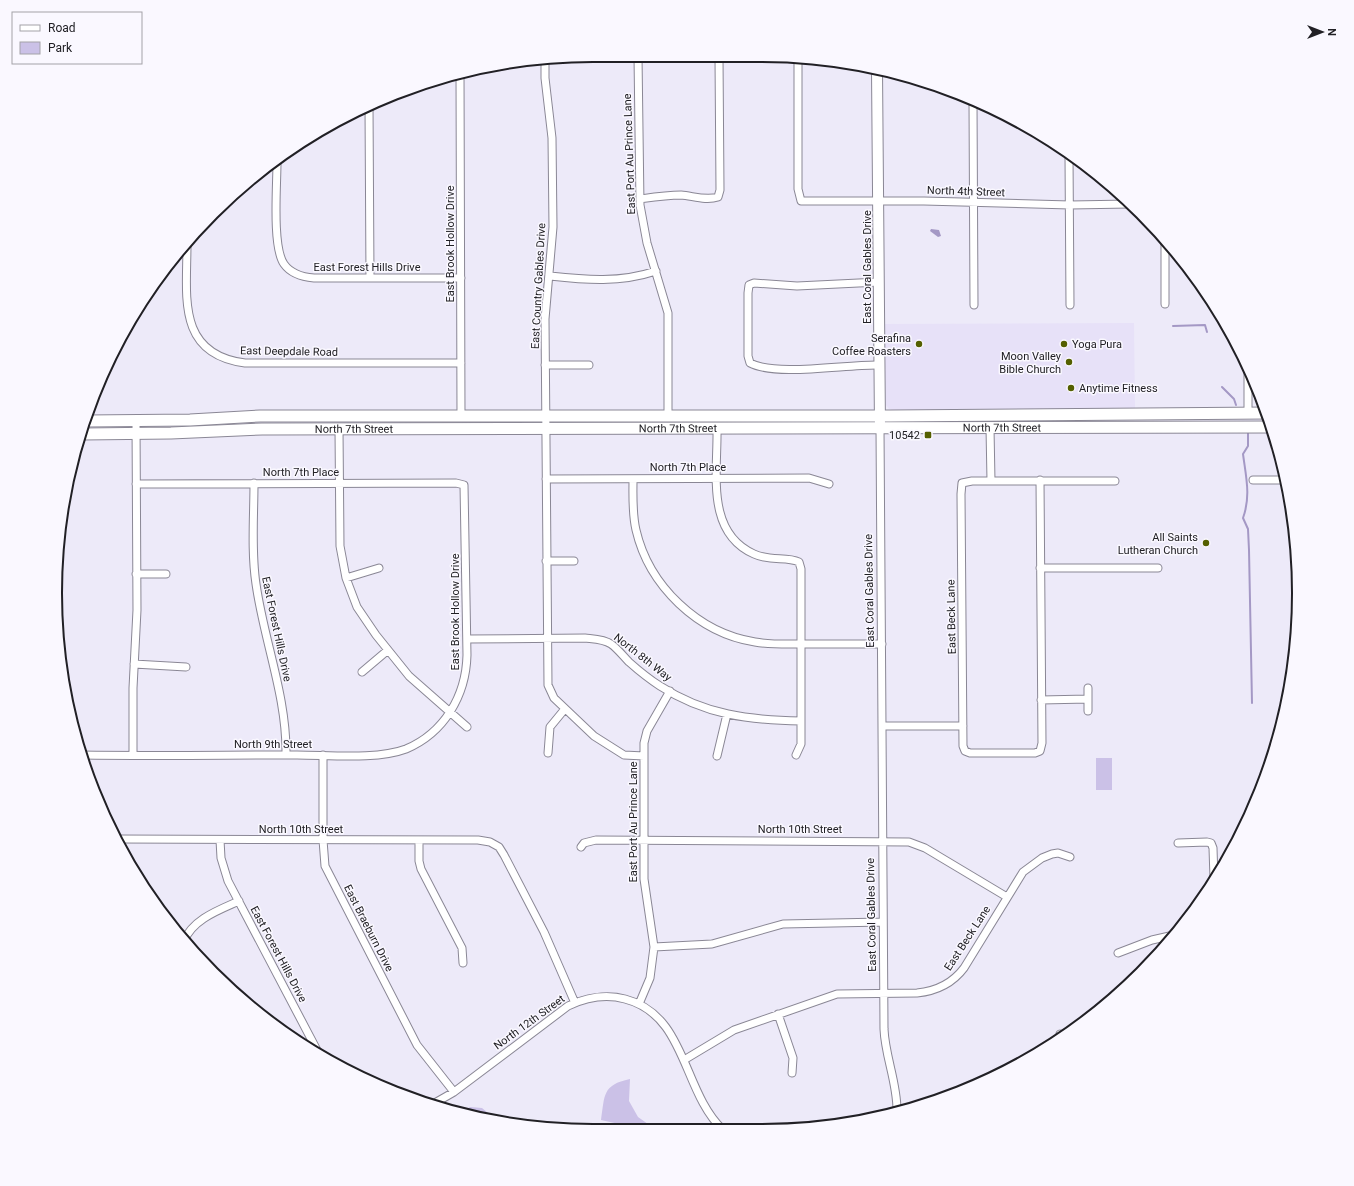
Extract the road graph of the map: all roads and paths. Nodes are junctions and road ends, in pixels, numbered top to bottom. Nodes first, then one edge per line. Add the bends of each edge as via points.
1 (638, 62) edge
2 (719, 62) edge
3 (798, 63) edge
4 (545, 64) edge
5 (877, 75) edge
6 (460, 79) edge
7 (973, 106) edge
8 (369, 112) edge
9 (1070, 162) edge
10 (277, 167) edge
11 (640, 199) junction
12 (878, 200) junction
13 (974, 202) junction
14 (1122, 204) edge
15 (1070, 205) junction
16 (1165, 249) edge
17 (187, 251) edge
18 (656, 270) junction
19 (550, 276) junction
20 (370, 278) junction
21 (461, 278) junction
22 (879, 282) junction
23 (1165, 304) dead end
24 (974, 305) dead end
25 (1070, 305) dead end
26 (461, 363) junction
27 (545, 365) junction
28 (589, 365) dead end
29 (879, 365) junction
30 (1248, 381) edge
31 (1226, 413) junction
32 (1248, 413) junction
33 (1261, 413) edge
34 (668, 415) junction
35 (1262, 415) edge
36 (461, 416) junction
37 (546, 416) junction
38 (880, 416) junction
39 (90, 421) edge
40 (136, 421) junction
41 (1240, 427) junction
42 (1265, 427) edge
43 (546, 428) junction
44 (718, 428) junction
45 (880, 428) junction
46 (990, 428) junction
47 (339, 429) junction
48 (86, 434) edge
49 (136, 434) junction
50 (717, 478) junction
51 (546, 479) junction
52 (633, 479) junction
53 (1040, 480) junction
54 (1253, 480) dead end
55 (1280, 480) edge
56 (991, 481) junction
57 (1115, 481) dead end
58 (254, 483) junction
59 (136, 484) junction
60 (339, 484) junction
61 (829, 484) dead end
62 (464, 485) joint
63 (546, 561) junction
64 (574, 561) dead end
65 (379, 568) dead end
66 (1040, 568) junction
67 (1158, 568) dead end
68 (136, 574) junction
69 (166, 574) dead end
70 (346, 578) junction
71 (466, 639) junction
72 (547, 639) junction
73 (801, 644) junction
74 (882, 644) junction
75 (388, 650) junction
76 (134, 664) junction
77 (186, 667) dead end
78 (362, 672) dead end
79 (1088, 688) dead end
80 (670, 691) junction
81 (1041, 700) junction
82 (1088, 700) junction
83 (564, 710) junction
84 (1088, 711) dead end
85 (450, 712) junction
86 (727, 714) junction
87 (801, 721) junction
88 (882, 726) junction
89 (963, 726) junction
90 (467, 727) dead end
91 (87, 754) edge
92 (548, 754) dead end
93 (133, 755) junction
94 (286, 755) junction
95 (323, 755) junction
96 (796, 755) dead end
97 (644, 756) junction
98 (717, 756) dead end
99 (123, 839) edge
100 (220, 840) junction
101 (323, 840) junction
102 (418, 840) junction
103 (644, 840) junction
104 (882, 841) junction
105 (1178, 843) dead end
106 (581, 847) dead end
107 (1070, 857) dead end
108 (1214, 870) edge
109 (1007, 897) junction
110 (239, 901) junction
111 (883, 922) junction
112 (187, 934) edge
113 (1165, 937) edge
114 (654, 947) junction
115 (1118, 953) dead end
116 (463, 963) dead end
117 (884, 993) junction
118 (575, 1003) junction
119 (639, 1004) junction
120 (778, 1014) junction
121 (314, 1045) edge
122 (684, 1060) junction
123 (792, 1073) dead end
124 (454, 1092) junction
125 (439, 1101) edge
126 (897, 1106) edge
127 (718, 1124) edge

1 - 11 street, East Port Au Prince Lane
2 - 11 street via 718,197 711,199 668,196
3 - 12 street, North 4th Street via 798,189 801,201
4 - 19 street, East Country Gables Drive via 553,148
5 - 12 street, East Coral Gables Drive
6 - 21 street, East Brook Hollow Drive
7 - 13 street
8 - 20 street
9 - 15 street
10 - 20 street, East Forest Hills Drive via 277,243 284,264 302,277
11 - 18 street, East Port Au Prince Lane via 645,231
12 - 13 street, North 4th Street
12 - 22 street, East Coral Gables Drive
13 - 15 street, North 4th Street
13 - 24 street
14 - 15 street, North 4th Street
15 - 25 street
16 - 23 street
17 - 26 street, East Deepdale Road via 188,319 208,350 230,361
18 - 19 street via 606,280
18 - 34 street, East Port Au Prince Lane via 668,313
19 - 27 street, East Country Gables Drive via 546,304
20 - 21 street, East Forest Hills Drive
21 - 26 street, East Brook Hollow Drive
22 - 29 street, East Coral Gables Drive
22 - 29 street via 797,286 754,283 749,286 748,356 750,364 757,367 790,369
26 - 36 street, East Brook Hollow Drive
27 - 28 street
27 - 37 street, East Country Gables Drive
29 - 38 street, East Coral Gables Drive
30 - 32 street
31 - 32 main road, North 7th Street
31 - 38 main road, North 7th Street
31 - 41 main road via 1236,420
32 - 33 main road, North 7th Street
34 - 37 main road, North 7th Street
34 - 38 main road, North 7th Street
35 - 41 main road
36 - 37 main road, North 7th Street
36 - 40 main road, North 7th Street via 260,416
37 - 43 street, East Country Gables Drive
38 - 45 street, East Coral Gables Drive
39 - 40 main road, North 7th Street
40 - 49 street
41 - 42 main road, North 7th Street
41 - 46 main road, North 7th Street
43 - 44 main road, North 7th Street
43 - 47 main road, North 7th Street
43 - 51 street, East Country Gables Drive
44 - 45 main road, North 7th Street
44 - 50 street
45 - 46 main road, North 7th Street
45 - 74 street, East Coral Gables Drive
46 - 56 street
47 - 49 main road, North 7th Street
47 - 60 street
48 - 49 main road, North 7th Street
49 - 59 street
50 - 52 street, North 7th Place
50 - 61 street, North 7th Place via 809,478
50 - 73 street via 719,513 736,541 756,555 771,560 793,559 799,562
51 - 52 street, North 7th Place
51 - 63 street, East Country Gables Drive
52 - 73 street via 634,515 642,549 658,578 676,601 698,619 730,636 765,644
53 - 56 street
53 - 57 street
53 - 66 street
54 - 55 street
56 - 89 street, East Beck Lane via 972,480 962,483
58 - 59 street, North 7th Place
58 - 60 street, North 7th Place
58 - 94 street, East Forest Hills Drive via 255,575 261,615 282,706
59 - 68 street
60 - 62 street, North 7th Place
60 - 70 street via 340,546
62 - 71 street, East Brook Hollow Drive
63 - 64 street
63 - 72 street, East Country Gables Drive
65 - 70 street
66 - 67 street
66 - 81 street
68 - 69 street
68 - 76 street
70 - 75 street via 357,607
71 - 72 street, North 8th Way
71 - 85 street, East Brook Hollow Drive via 464,681
72 - 80 street, North 8th Way via 603,640 644,674
72 - 83 street, East Country Gables Drive via 548,685
73 - 74 street
73 - 87 street
74 - 88 street, East Coral Gables Drive
75 - 78 street
75 - 85 street via 410,676
76 - 77 street
76 - 93 street
79 - 82 street
80 - 86 street, North 8th Way via 704,708
80 - 97 street, East Port Au Prince Lane via 647,731
81 - 82 street
81 - 89 street, East Beck Lane via 1040,751 965,752
82 - 84 street
83 - 92 street via 550,727
83 - 97 street via 594,736 618,752
85 - 90 street
85 - 95 street, North 9th Street via 432,732 417,743 399,751 381,755
86 - 87 street, North 8th Way via 757,720
86 - 98 street
87 - 96 street via 801,744
88 - 89 street
88 - 104 street, East Coral Gables Drive
91 - 93 street, North 9th Street
93 - 94 street, North 9th Street
94 - 95 street, North 9th Street
95 - 101 street, East Braeburn Drive
97 - 103 street, East Port Au Prince Lane
99 - 100 street, North 10th Street
100 - 101 street, North 10th Street
100 - 110 street, East Forest Hills Drive via 223,869
101 - 102 street, North 10th Street
101 - 124 street, East Braeburn Drive via 325,866 370,956 418,1045
102 - 116 street via 421,870 462,948
102 - 118 street, North 10th Street via 485,840 499,847 544,932
103 - 104 street, North 10th Street
103 - 106 street, North 10th Street via 596,840 584,843
103 - 114 street, East Port Au Prince Lane via 644,879
104 - 109 street, North 10th Street via 916,843
104 - 111 street, East Coral Gables Drive
105 - 108 street via 1211,843 1214,848
107 - 109 street, East Beck Lane via 1058,853 1042,858 1023,872
109 - 117 street, East Beck Lane via 964,968 953,981 926,992
110 - 112 street via 202,920
110 - 121 street, East Forest Hills Drive
111 - 114 street via 782,924 712,944
111 - 117 street, East Coral Gables Drive
113 - 115 street
114 - 119 street, East Port Au Prince Lane via 650,978
117 - 120 street, East Beck Lane via 837,994
117 - 126 street, East Coral Gables Drive via 884,1041 894,1082
118 - 119 street, North 12th Street via 612,997
118 - 124 street, North 12th Street
119 - 122 street, North 12th Street via 658,1016 666,1025
120 - 122 street, East Beck Lane via 734,1030
120 - 123 street via 793,1058
122 - 127 street, North 12th Street via 706,1110
124 - 125 street, North 12th Street

